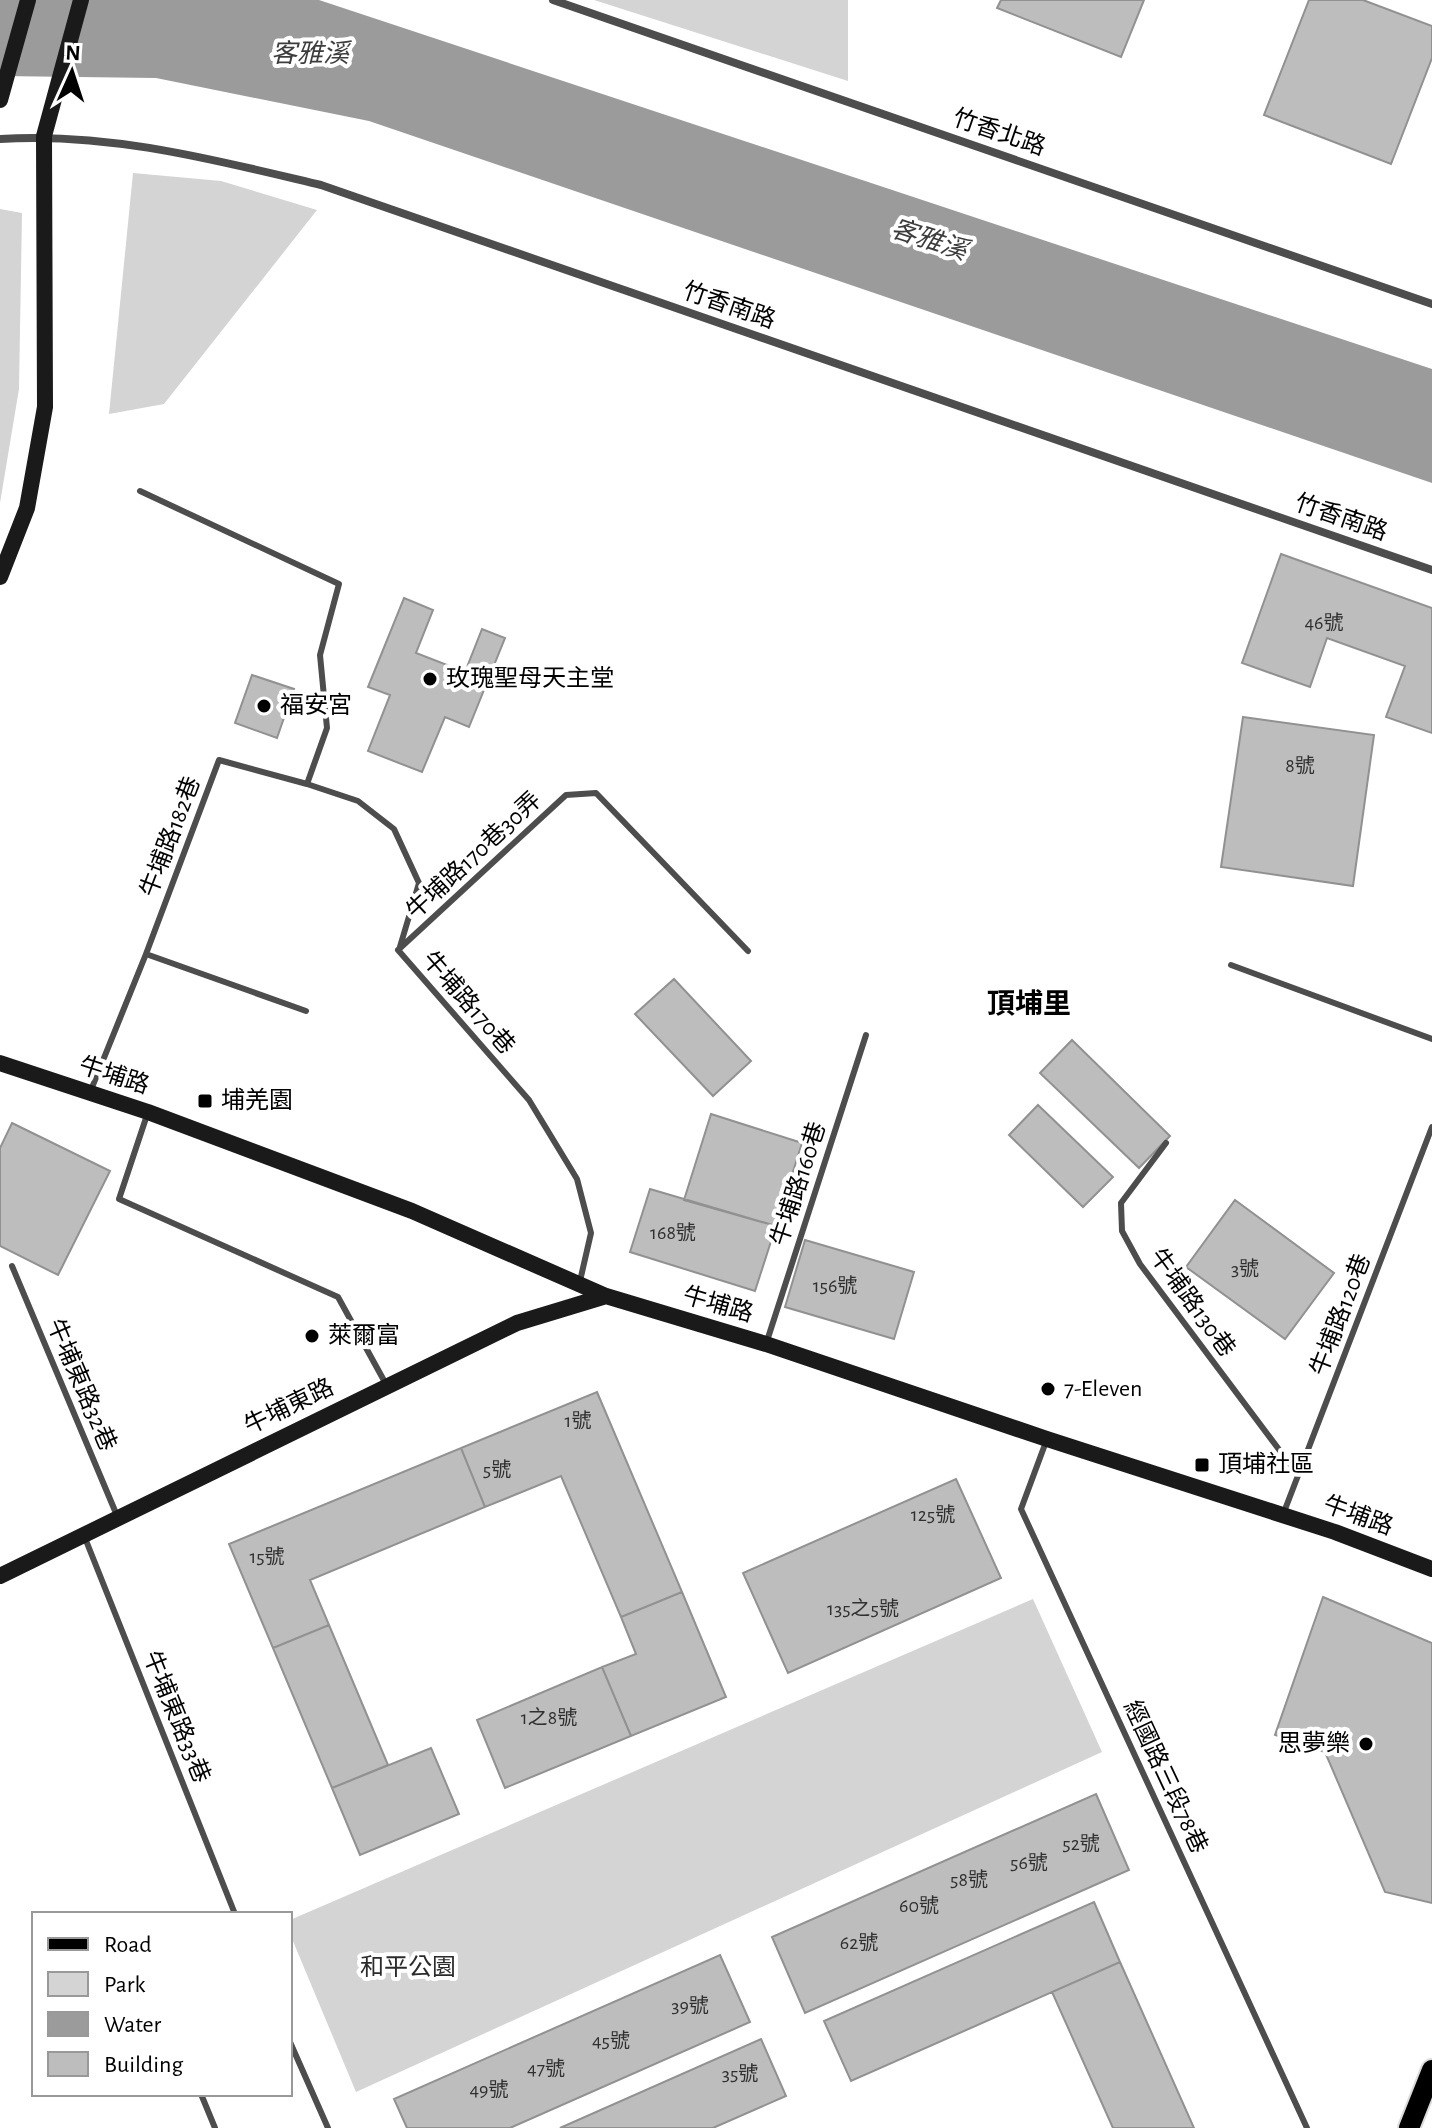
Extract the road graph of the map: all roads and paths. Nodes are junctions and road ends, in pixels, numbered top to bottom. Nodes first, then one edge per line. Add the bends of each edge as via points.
1 (28, 0) edge
2 (81, 0) edge
3 (553, 0) edge
4 (0, 100) edge
5 (44, 136) junction
6 (0, 139) edge
7 (1432, 304) edge
8 (140, 491) dead end
9 (1432, 570) edge
10 (0, 577) edge
11 (307, 784) junction
12 (398, 950) junction
13 (748, 951) dead end
14 (146, 954) junction
15 (1231, 965) dead end
16 (306, 1011) dead end
17 (866, 1035) dead end
18 (1432, 1039) edge
19 (0, 1063) edge
20 (90, 1093) junction
21 (148, 1112) junction
22 (1432, 1127) edge
23 (1166, 1143) dead end
24 (12, 1266) dead end
25 (579, 1285) junction
26 (606, 1296) junction
27 (766, 1344) junction
28 (387, 1386) junction
29 (1047, 1439) junction
30 (1298, 1475) junction
31 (1283, 1515) junction
32 (118, 1518) junction
33 (84, 1534) junction
34 (1432, 1569) edge
35 (0, 1576) edge
36 (234, 1912) edge
37 (292, 2047) edge
38 (1432, 2070) edge
39 (202, 2096) edge
40 (215, 2128) edge
41 (328, 2128) edge
42 (1307, 2128) edge
43 (1409, 2128) edge

1 - 4 street
2 - 5 street
3 - 7 street, 竹香北路
5 - 6 street, 竹香南路
5 - 9 street, 竹香南路 via 166,149 321,185
5 - 10 street via 45,407 27,508
8 - 11 lane via 339,584 320,655 327,728
11 - 12 lane, 牛埔路170巷 via 358,801 394,829 419,883
11 - 14 lane, 牛埔路182巷 via 219,760
12 - 13 lane, 牛埔路170巷30弄 via 566,795 596,793
12 - 25 lane, 牛埔路170巷 via 529,1100 577,1179 591,1233
14 - 16 lane
14 - 20 lane, 牛埔路182巷
15 - 18 lane
17 - 27 lane, 牛埔路160巷
19 - 20 street, 牛埔路
20 - 21 street, 牛埔路
21 - 25 street, 牛埔路 via 412,1211
21 - 28 lane via 119,1199 338,1297
22 - 30 lane, 牛埔路120巷
23 - 30 lane, 牛埔路130巷 via 1121,1203 1122,1231 1140,1264
24 - 32 lane, 牛埔東路32巷
25 - 26 street, 牛埔路
26 - 27 street, 牛埔路
26 - 28 street, 牛埔東路 via 517,1323
27 - 29 street, 牛埔路
28 - 32 street, 牛埔東路
29 - 31 street, 牛埔路
29 - 42 lane, 經國路三段78巷 via 1021,1509
30 - 31 lane, 牛埔路120巷
31 - 34 street, 牛埔路
32 - 33 street, 牛埔東路
33 - 35 street, 牛埔東路
33 - 36 lane, 牛埔東路33巷
37 - 41 lane
38 - 43 main road
39 - 40 lane

